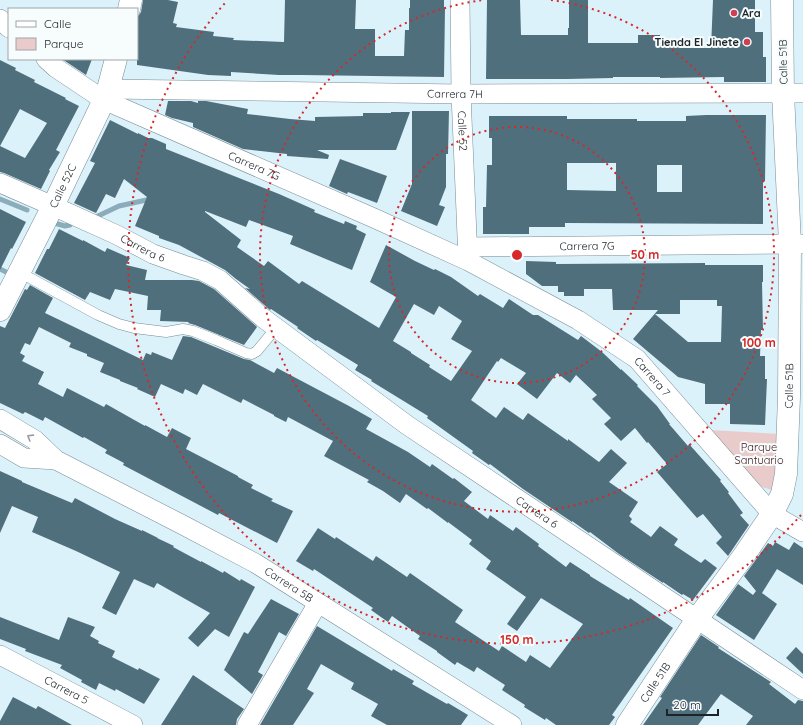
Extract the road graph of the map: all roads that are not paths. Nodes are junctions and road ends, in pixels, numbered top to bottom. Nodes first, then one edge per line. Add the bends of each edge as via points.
1 (460, 0) edge
2 (782, 0) edge
3 (0, 19) edge
4 (8, 27) edge
5 (47, 60) edge
6 (116, 60) edge
7 (793, 93) edge
8 (461, 94) junction
9 (106, 95) junction
10 (0, 183) edge
11 (53, 206) junction
12 (796, 244) edge
13 (468, 254) junction
14 (19, 272) junction
15 (0, 310) edge
16 (276, 328) junction
17 (796, 397) edge
18 (0, 419) edge
19 (0, 444) edge
20 (56, 460) junction
21 (772, 514) junction
22 (800, 528) edge
23 (318, 603) junction
24 (697, 618) junction
25 (0, 655) edge
26 (803, 690) edge
27 (133, 725) edge
28 (247, 725) edge
29 (512, 725) edge
30 (627, 725) edge

1 - 8 street, Calle 52
2 - 7 street, Calle 51B
3 - 4 street
5 - 9 street, Carrera 7G via 56,68
6 - 9 street, Calle 52C
7 - 8 street, Carrera 7H
7 - 12 street, Calle 51B
8 - 9 street, Carrera 7H
8 - 13 street, Calle 52
9 - 11 street, Calle 52C
9 - 13 street, Carrera 7G via 376,219
10 - 11 street, Carrera 6
11 - 14 street, Calle 52C
11 - 16 street, Carrera 6 via 153,254 203,271 220,280
12 - 13 street, Carrera 7G
12 - 17 street, Calle 51B
13 - 21 street, Carrera 7 via 637,359
14 - 15 street, Calle 52C
14 - 16 lane via 119,324 166,332 183,329 193,331 246,353 252,354 257,351
16 - 24 street, Carrera 6 via 407,426
17 - 21 street, Calle 51B via 782,494
20 -> 18 street, Carrera 5B via 35,440
19 - 20 street, Carrera 5B via 24,458
20 - 23 street, Carrera 5B via 255,563
21 - 22 street, Carrera 7
21 - 24 street, Calle 51B
23 - 28 street
23 - 29 street, Carrera 5B
24 - 26 street, Carrera 6
24 - 30 street, Calle 51B
25 - 27 street, Carrera 5

